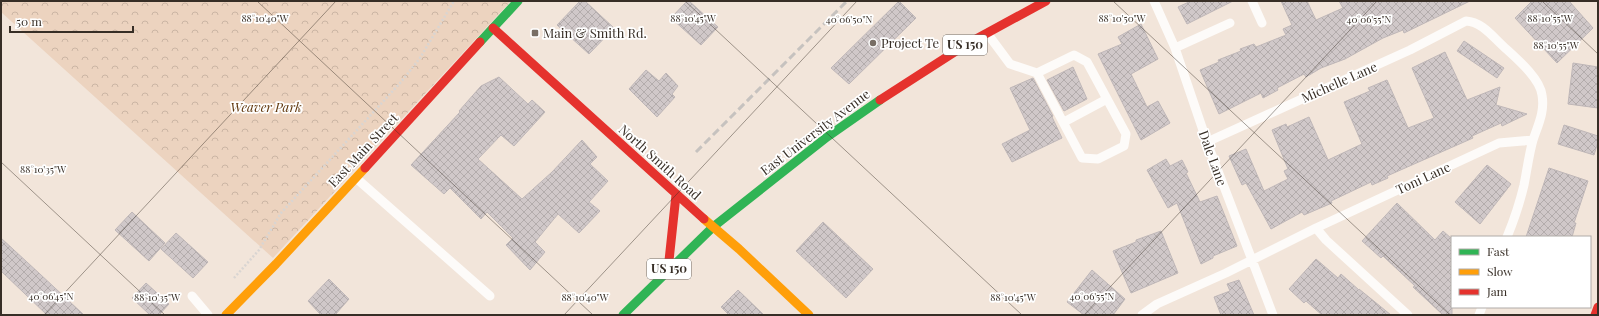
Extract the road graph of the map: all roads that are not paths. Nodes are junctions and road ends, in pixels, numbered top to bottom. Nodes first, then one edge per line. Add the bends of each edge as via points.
1 (518, 1) edge
2 (1046, 1) edge
3 (1154, 1) edge
4 (1252, 1) edge
5 (1262, 23) dead end
6 (1230, 24) dead end
7 (493, 28) junction
8 (987, 33) junction
9 (1175, 48) junction
10 (1038, 73) junction
11 (1107, 99) junction
12 (1064, 122) junction
13 (1533, 140) junction
14 (1207, 142) junction
15 (356, 178) junction
16 (676, 195) junction
17 (713, 227) junction
18 (1316, 228) junction
19 (1507, 236) edge
20 (1252, 259) junction
21 (668, 270) junction
22 (192, 296) dead end
23 (490, 296) dead end
24 (1598, 307) edge
25 (208, 315) edge
26 (226, 315) edge
27 (623, 315) edge
28 (809, 315) edge
29 (1142, 315) edge
30 (1272, 315) edge
31 (1408, 315) edge
32 (1595, 315) edge

1 - 7 main road, East Main Street
2 - 8 main road, East University Avenue / US 150
3 - 9 lane, Dale Lane
4 - 5 lane
6 - 9 lane
7 - 15 main road, East Main Street
7 - 16 main road, North Smith Road
8 - 10 lane via 1010,64
8 - 17 main road, East University Avenue / US 150 via 891,92 827,137
9 - 14 lane, Dale Lane
10 - 11 lane via 1074,55 1087,62
10 - 12 lane
11 - 12 lane
11 - 12 lane via 1126,134 1124,146 1098,159 1082,158
13 - 14 lane, Michelle Lane via 1539,128 1542,110 1542,95 1537,82 1515,57 1480,25 1466,21 1410,50
13 - 18 lane, Toni Lane via 1499,143
13 - 19 lane via 1523,186
14 - 20 lane, Dale Lane
15 - 23 lane
15 - 26 main road, East Main Street
16 - 17 main road, North Smith Road
16 - 21 main road
17 - 21 main road, East University Avenue / US 150
17 - 28 main road, North Smith Road
18 - 20 lane, Toni Lane
18 - 31 lane
20 - 29 lane, Toni Lane via 1157,304
20 - 30 lane, Dale Lane
21 - 27 main road, East University Avenue / US 150
22 - 25 lane
24 - 32 main road

